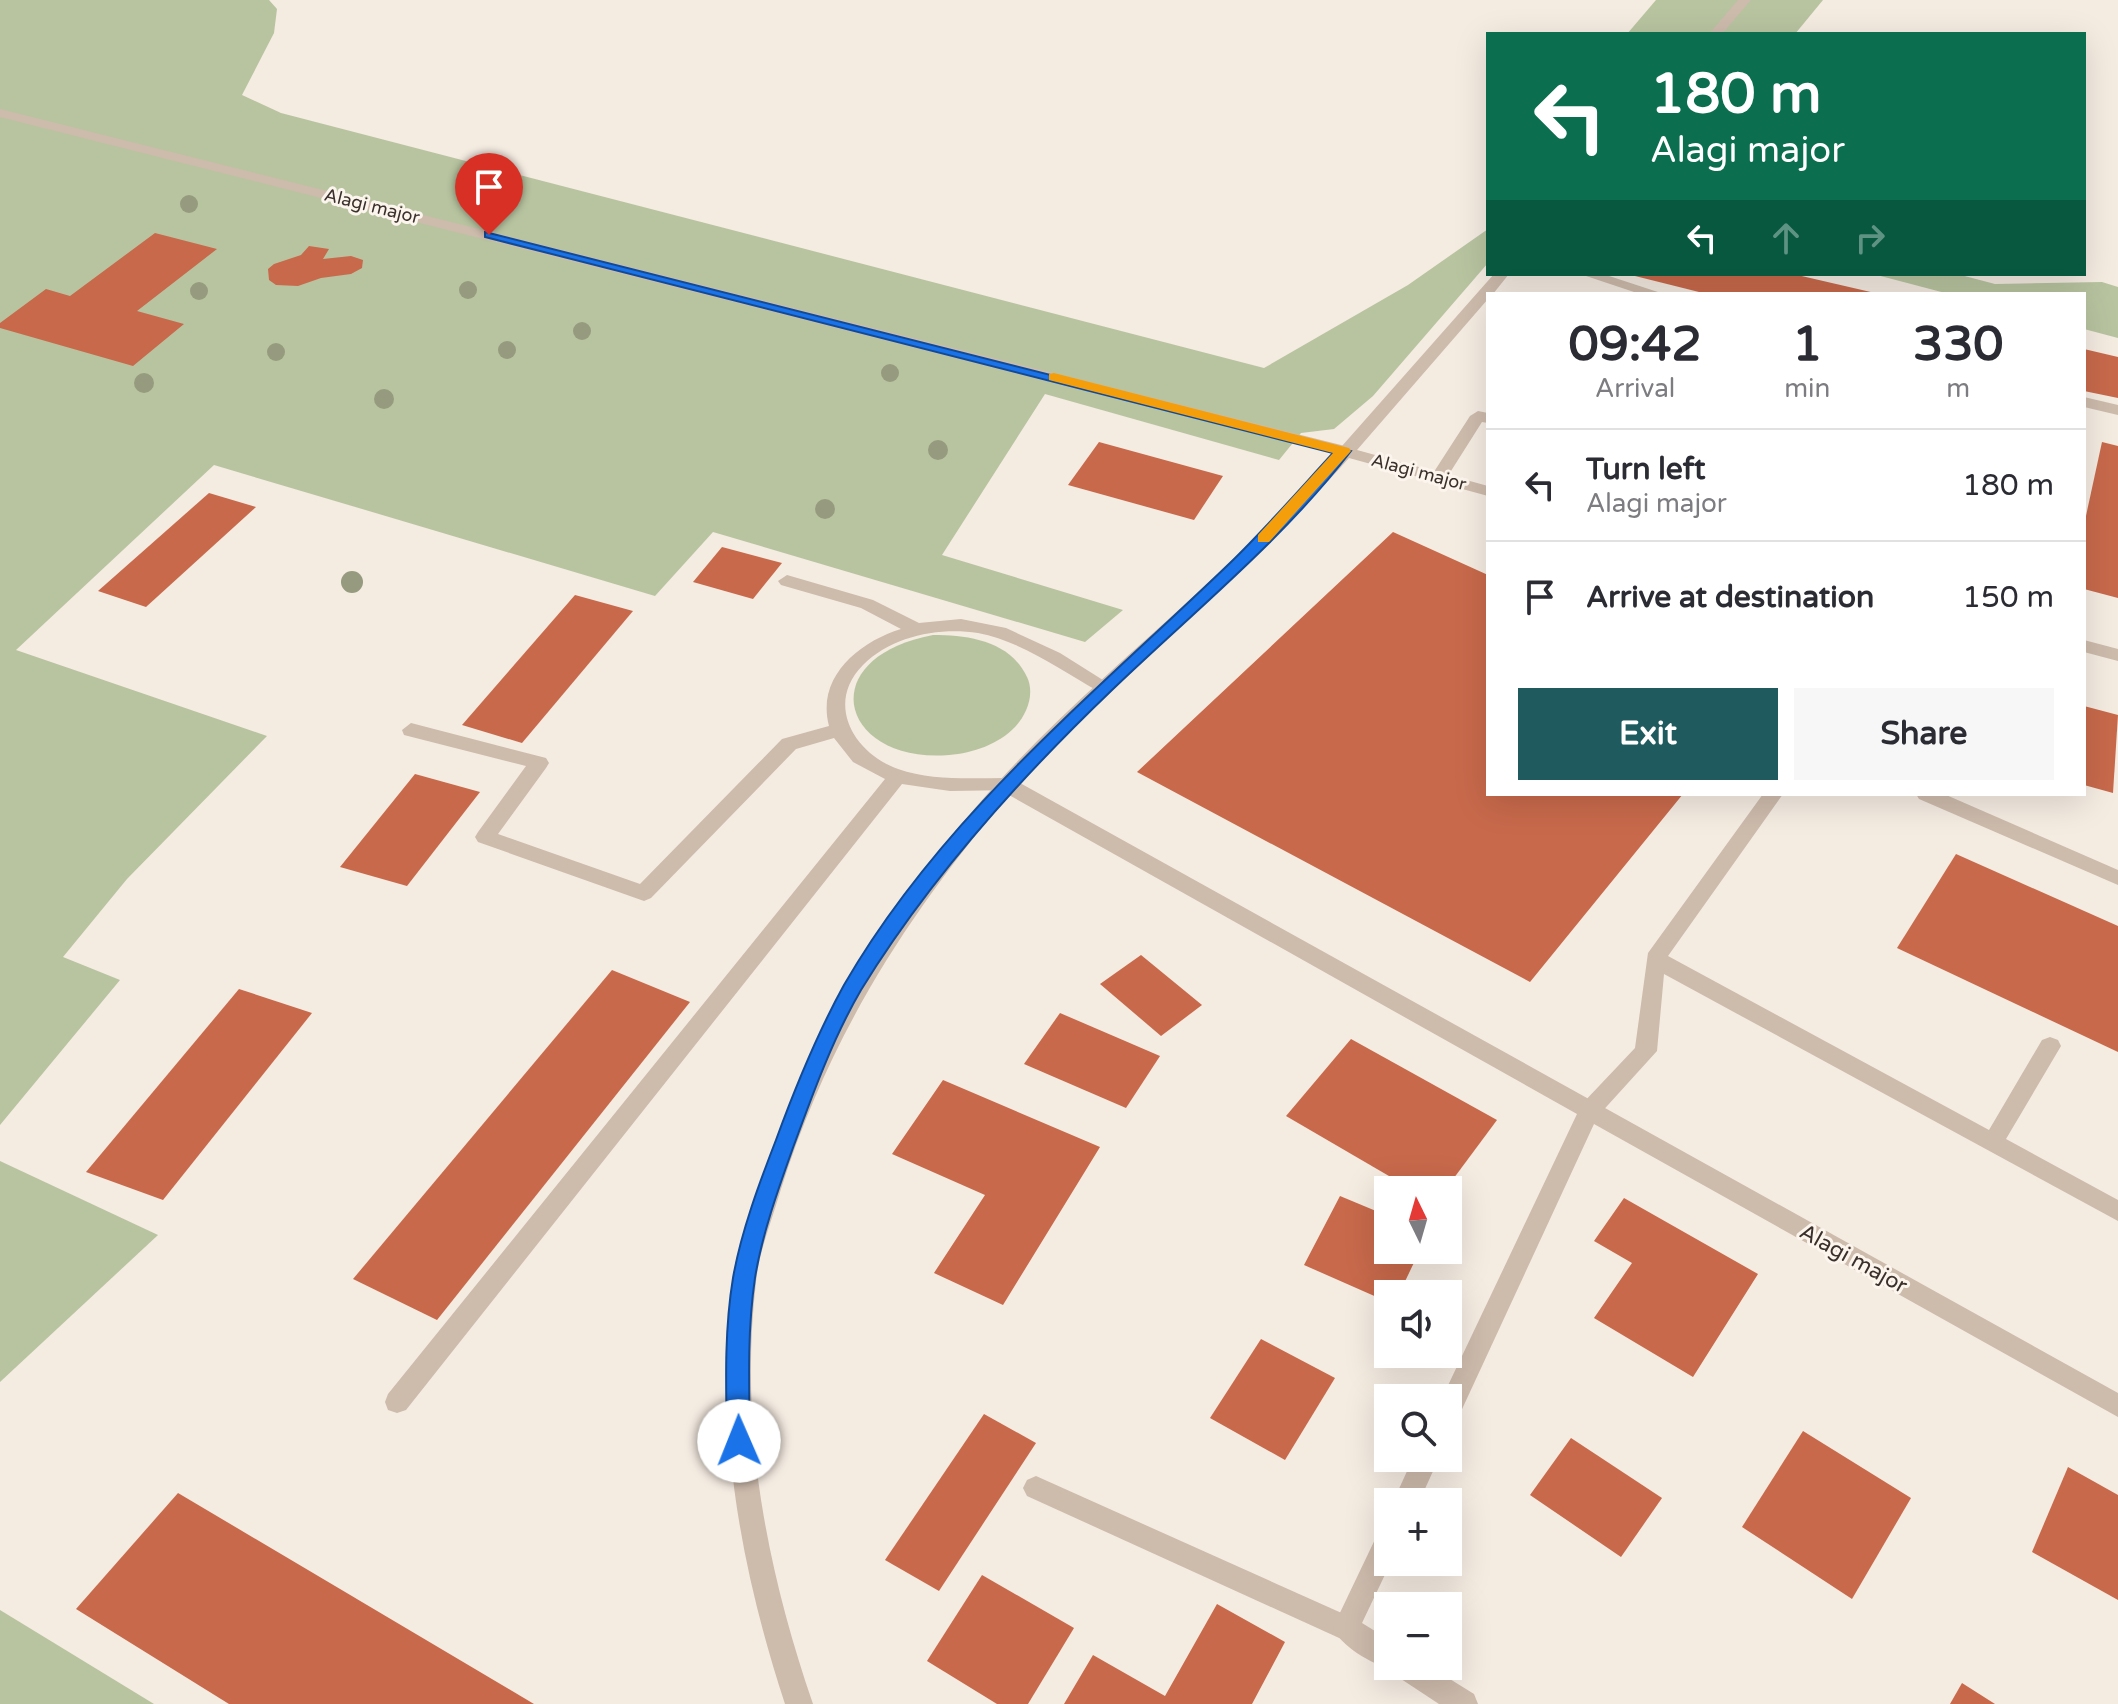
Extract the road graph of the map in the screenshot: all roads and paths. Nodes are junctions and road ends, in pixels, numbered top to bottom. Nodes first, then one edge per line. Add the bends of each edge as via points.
1 (1745, 0) edge
2 (1717, 32) edge
3 (0, 113) edge
4 (1500, 276) edge
5 (1594, 276) edge
6 (1649, 292) edge
7 (2086, 402) edge
8 (2118, 410) edge
9 (1486, 418) edge
10 (1343, 451) junction
11 (1438, 478) junction
12 (1486, 490) edge
13 (787, 581) dead end
14 (916, 629) junction
15 (2086, 647) edge
16 (2118, 655) edge
17 (1105, 687) junction
18 (411, 730) dead end
19 (838, 730) junction
20 (898, 776) junction
21 (1007, 785) junction
22 (1772, 796) edge
23 (1931, 796) edge
24 (2118, 878) edge
25 (1655, 959) junction
26 (2050, 1046) dead end
27 (1590, 1110) junction
28 (1993, 1142) junction
29 (2118, 1211) edge
30 (1461, 1384) edge
31 (397, 1402) dead end
32 (2118, 1406) edge
33 (1036, 1488) dead end
34 (1374, 1569) edge
35 (1346, 1628) junction
36 (1374, 1646) edge
37 (1427, 1680) edge
38 (799, 1704) edge
39 (1464, 1704) edge

1 - 2 street
3 - 10 street, Alagi major
4 - 10 street
5 - 6 street
7 - 8 street
9 - 11 street via 1478,416
10 - 11 street, Alagi major
10 - 17 street via 1237,566
11 - 12 street, Alagi major
13 - 14 street via 867,604
14 - 17 street via 961,625 1004,633
14 - 19 street via 877,644 847,668 834,698
15 - 16 street
17 - 21 street
18 - 19 street via 539,763 485,837 644,893 789,744
19 - 20 street via 860,757
20 - 21 street
20 - 31 street
21 - 27 street, Alagi major
21 - 38 street via 905,910 852,989 800,1101 744,1277 738,1409 751,1538 776,1640
22 - 25 street
23 - 24 street
25 - 27 street via 1646,1051
25 - 28 street
26 - 28 street
27 - 30 street
27 - 32 street, Alagi major
28 - 29 street
33 - 35 street
34 - 35 street
35 - 36 street
37 - 39 street

